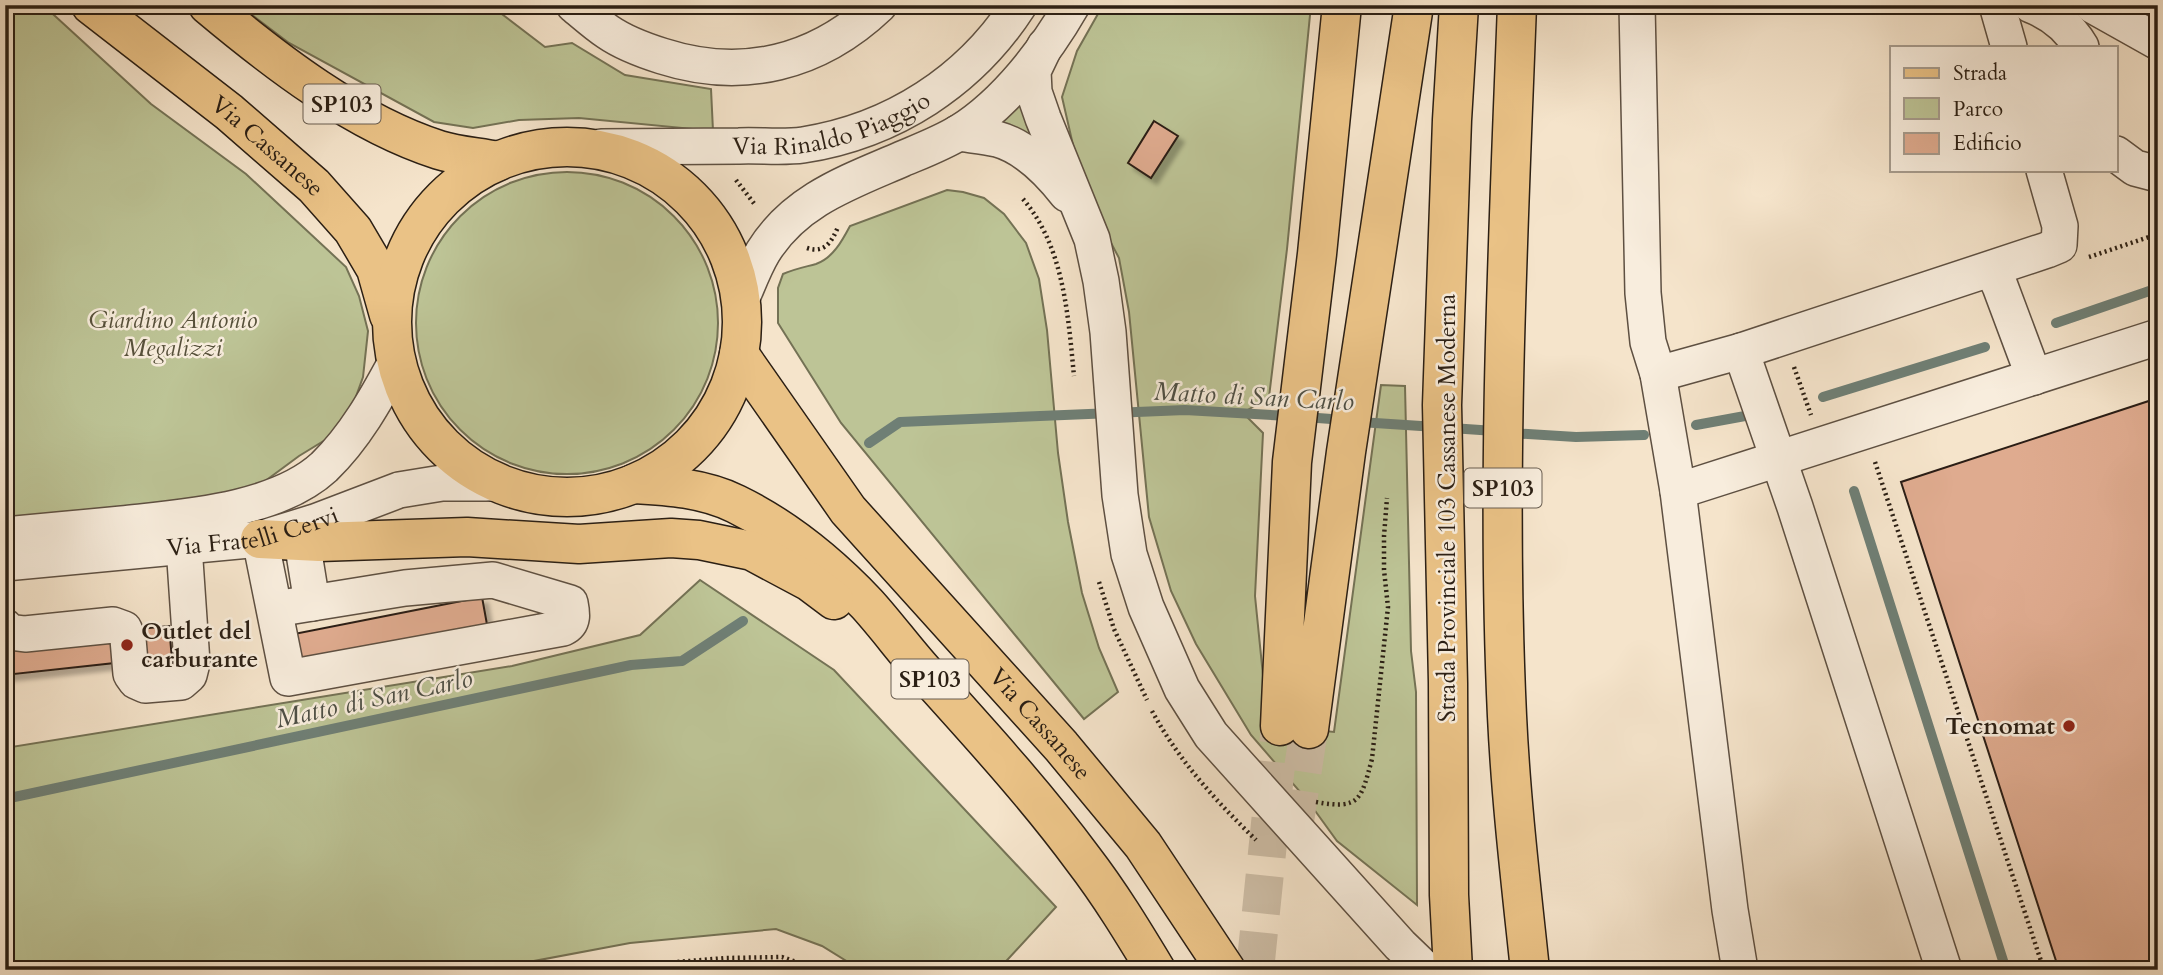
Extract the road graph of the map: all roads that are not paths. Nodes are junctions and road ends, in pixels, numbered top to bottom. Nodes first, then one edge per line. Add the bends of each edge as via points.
1 (91, 5) edge
2 (208, 5) edge
3 (574, 5) edge
4 (879, 5) edge
5 (1019, 5) edge
6 (1072, 5) edge
7 (1342, 5) edge
8 (1414, 5) edge
9 (1459, 5) edge
10 (1517, 5) edge
11 (1637, 5) edge
12 (1997, 5) edge
13 (2031, 5) edge
14 (2092, 5) edge
15 (2158, 42) edge
16 (1045, 46) junction
17 (2009, 46) edge
18 (2080, 46) edge
19 (958, 133) junction
20 (601, 147) junction
21 (2118, 155) edge
22 (498, 161) junction
23 (2045, 172) edge
24 (2158, 174) edge
25 (1079, 209) junction
26 (1992, 269) junction
27 (741, 300) junction
28 (2158, 337) edge
29 (394, 344) junction
30 (1768, 350) junction
31 (739, 354) junction
32 (1658, 374) junction
33 (2034, 377) junction
34 (1779, 458) junction
35 (496, 483) junction
36 (633, 484) junction
37 (1678, 491) junction
38 (5, 536) edge
39 (260, 539) junction
40 (302, 541) junction
41 (184, 546) junction
42 (5, 563) edge
43 (312, 603) junction
44 (275, 609) junction
45 (5, 627) edge
46 (923, 671) junction
47 (1083, 859) junction
48 (1135, 970) edge
49 (1156, 970) edge
50 (1226, 970) edge
51 (1426, 970) edge
52 (1453, 970) edge
53 (1531, 970) edge
54 (1740, 970) edge
55 (1944, 970) edge

1 - 29 main road, Via Cassanese via 229,111 314,186 353,230 376,269
2 - 22 main road, SP103 via 301,76 379,124 441,151
3 - 4 street via 608,32 645,50 687,63 730,68 773,63 817,49 861,23
5 - 20 street, Via Rinaldo Piaggio via 978,58 948,84 912,107 856,132 800,145
6 - 16 street, Via Rinaldo Piaggio
7 - 8 main road via 1292,462 1285,580 1294,728 1346,452
9 - 52 main road, Strada Provinciale 103 Cassanese Moderna / SP103 via 1441,405
10 - 53 main road, SP103 via 1503,404 1503,607 1507,719
11 - 32 street via 1643,293 1648,342
12 - 17 street
13 - 18 street via 2061,23
14 - 15 street
16 - 19 street, Via Rinaldo Piaggio via 1002,97
16 - 25 street via 1033,71 1034,92
19 - 25 street via 999,140 1019,149 1052,175
19 - 27 street, Via Rinaldo Piaggio via 807,204 768,245
20 - 22 main road via 546,147
20 - 27 main road via 664,176 702,210 727,250
21 - 24 street via 2135,168
22 - 29 main road via 456,186 421,225 401,267 394,298
23 - 26 street via 2060,226 2059,244
25 - 51 street via 1092,239 1101,281 1129,554 1146,607 1182,689 1211,736
26 - 30 street
26 - 33 street
27 - 31 main road
28 - 33 street
29 - 35 main road, Via Cassanese via 404,385 429,430 458,460
29 - 38 street, Via Fratelli Cervi via 366,414 343,445 322,468 284,492 196,516
30 - 32 street
30 - 34 street
31 - 36 main road via 728,392 701,434 674,461
31 - 50 main road, Via Cassanese / SP103 via 848,510 1143,845
32 - 37 street
33 - 34 street
34 - 37 street
34 - 55 street
35 - 36 main road, Via Cassanese via 564,498
35 - 39 street, Via Fratelli Cervi via 442,483 399,490
36 - 46 main road, Via Cassanese / SP103 via 700,491 735,503 772,524 867,604
37 - 54 street
39 - 40 main road
39 - 41 street, Via Fratelli Cervi
39 - 44 street
40 - 43 street
40 - 46 main road via 467,537 579,544 671,538 730,545 752,551 810,582
41 - 42 street, Via Fratelli Cervi
41 - 45 street via 192,663 181,682 145,685 136,681 124,629 113,625 25,634
43 - 44 street
43 - 44 street via 493,580 570,603 572,618 563,628 288,678
46 - 47 main road, Via Cassanese / SP103 via 978,730
47 - 48 street via 1102,915
47 - 49 main road, Via Cassanese / SP103

